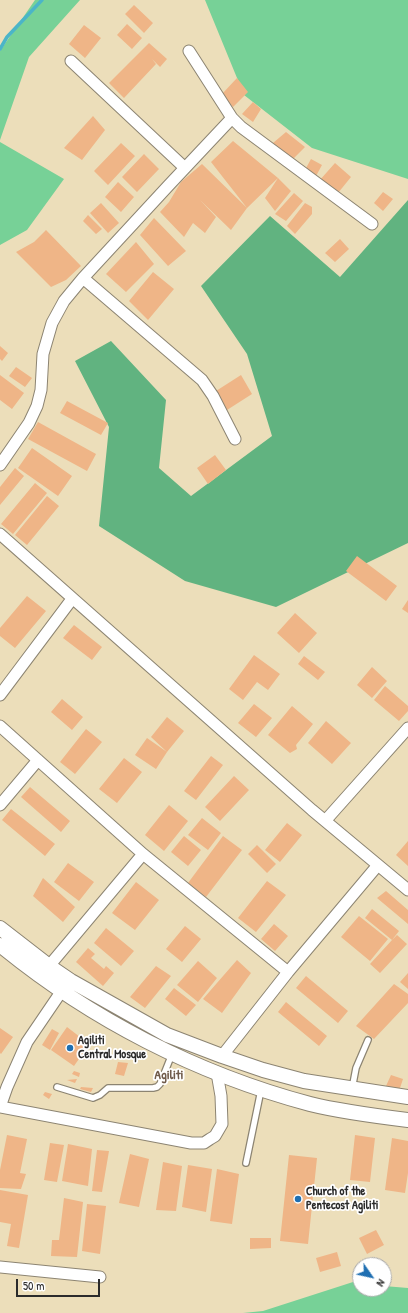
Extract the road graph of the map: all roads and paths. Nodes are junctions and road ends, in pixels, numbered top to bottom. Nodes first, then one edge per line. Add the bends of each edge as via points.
1 (189, 51) dead end
2 (71, 61) dead end
3 (232, 118) junction
4 (185, 168) junction
5 (372, 224) dead end
6 (83, 278) junction
7 (235, 439) dead end
8 (0, 465) edge
9 (0, 534) edge
10 (72, 599) junction
11 (0, 695) edge
12 (0, 726) edge
13 (408, 728) edge
14 (38, 760) junction
15 (0, 805) edge
16 (325, 821) junction
17 (143, 854) junction
18 (378, 865) junction
19 (408, 890) edge
20 (0, 928) edge
21 (0, 945) edge
22 (49, 966) junction
23 (288, 972) junction
24 (61, 992) junction
25 (368, 1040) dead end
26 (172, 1054) junction
27 (222, 1056) junction
28 (217, 1073) junction
29 (3, 1086) edge
30 (57, 1088) dead end
31 (352, 1089) junction
32 (261, 1090) junction
33 (408, 1097) edge
34 (0, 1107) edge
35 (408, 1120) edge
36 (246, 1163) dead end
37 (0, 1267) edge
38 (100, 1277) dead end

1 - 3 street
2 - 4 street
3 - 4 street
3 - 5 street
4 - 6 street
6 - 7 street via 202,380
6 - 8 street via 64,301 52,323 43,354 41,390 37,406 29,423
9 - 10 street
10 - 11 street
10 - 16 street
12 - 14 street
13 - 16 street
14 - 15 street
14 - 17 street
16 - 18 street
17 - 22 street
17 - 23 street
18 - 19 street
18 - 23 street
20 - 22 street
21 - 24 street
22 - 27 street via 167,1035
23 - 27 street
24 - 26 street via 128,1032
24 - 29 street
25 - 31 lane via 356,1068
26 - 28 street
26 - 30 lane via 157,1087 108,1088 93,1098
27 - 31 street via 304,1081
28 - 32 street
28 - 34 street via 222,1124 215,1136 204,1143 191,1143
29 - 34 street
31 - 33 street
32 - 35 street via 358,1114
32 - 36 lane
37 - 38 street

